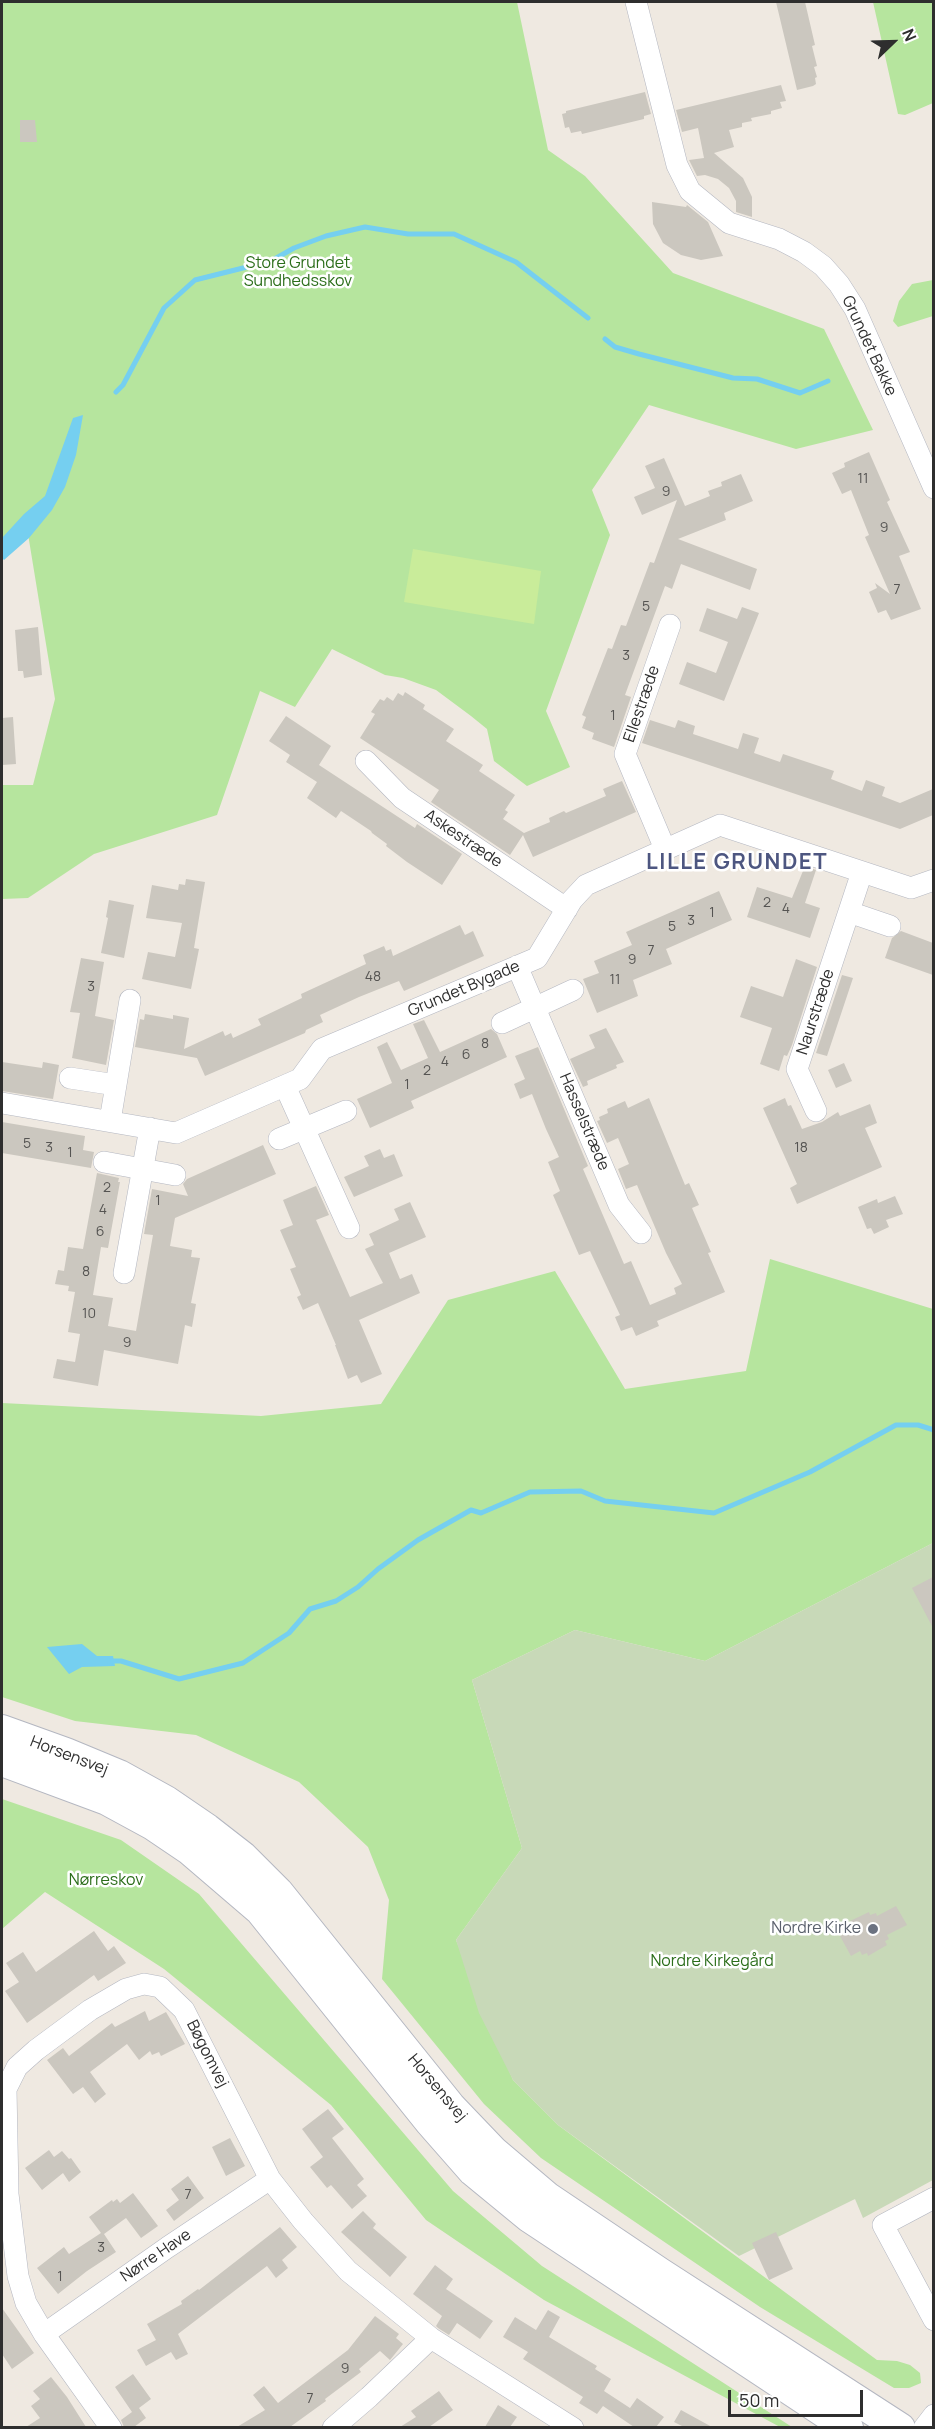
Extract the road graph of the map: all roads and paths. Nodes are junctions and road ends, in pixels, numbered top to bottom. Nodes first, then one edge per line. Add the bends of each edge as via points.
1 (636, 2) edge
2 (933, 488) edge
3 (670, 625) dead end
4 (366, 761) dead end
5 (665, 849) junction
6 (862, 872) junction
7 (933, 880) edge
8 (567, 909) junction
9 (849, 912) junction
10 (890, 926) dead end
11 (517, 966) junction
12 (573, 990) dead end
13 (130, 1000) dead end
14 (534, 1007) junction
15 (502, 1023) dead end
16 (70, 1078) dead end
17 (116, 1085) junction
18 (285, 1086) junction
19 (2, 1103) edge
20 (346, 1111) dead end
21 (816, 1111) dead end
22 (110, 1121) junction
23 (150, 1128) junction
24 (305, 1129) junction
25 (279, 1139) dead end
26 (104, 1162) dead end
27 (143, 1168) junction
28 (176, 1175) dead end
29 (350, 1228) dead end
30 (641, 1233) dead end
31 (124, 1273) dead end
32 (2, 1730) edge
33 (2, 1761) edge
34 (270, 2179) junction
35 (933, 2198) edge
36 (933, 2320) edge
37 (44, 2334) junction
38 (431, 2338) junction
39 (933, 2415) edge
40 (111, 2427) edge
41 (333, 2427) edge
42 (573, 2427) edge
43 (848, 2427) edge
44 (900, 2427) edge
45 (924, 2427) edge

1 - 2 street, Grundet Bakke via 677,165 690,190 729,223 779,239 804,252 839,284 855,309
3 - 5 street, Ellestræde via 625,754
4 - 8 street, Askestræde via 402,798
5 - 6 street, Grundet Bygade via 720,825
5 - 8 street, Grundet Bygade via 586,885
6 - 7 street, Grundet Bygade via 911,888
6 - 9 street, Naurstræde
8 - 11 street, Grundet Bygade via 537,958
9 - 10 street
9 - 21 street, Naurstræde via 797,1068
11 - 14 street, Hasselstræde
11 - 18 street, Grundet Bygade via 322,1049 300,1079
12 - 14 street
13 - 17 street
14 - 15 street
14 - 30 street, Hasselstræde via 619,1205
16 - 17 street
17 - 22 street
18 - 23 street, Grundet Bygade via 176,1133
18 - 24 street
19 - 22 street, Grundet Bygade
20 - 24 street
22 - 23 street, Grundet Bygade
23 - 27 street
24 - 25 street
24 - 29 street
26 - 27 street
27 - 28 street
27 - 31 street
32 - 44 main road, Horsensvej via 119,1775 207,1829 278,1892 450,2106 494,2152 566,2209
33 - 43 main road, Horsensvej via 107,1800 190,1850 260,1910 473,2171 529,2217
34 - 37 street, Nørre Have
34 - 37 street, Bøgomvej via 184,2010 160,1987 144,1984 126,1989 90,2010 17,2067 6,2089 8,2194 18,2276 26,2303
34 - 38 street, Bøgomvej via 348,2271
35 - 36 street via 883,2225
37 - 40 street, Bøgomvej
38 - 41 street
38 - 42 street, Bøgomvej
39 - 45 street

